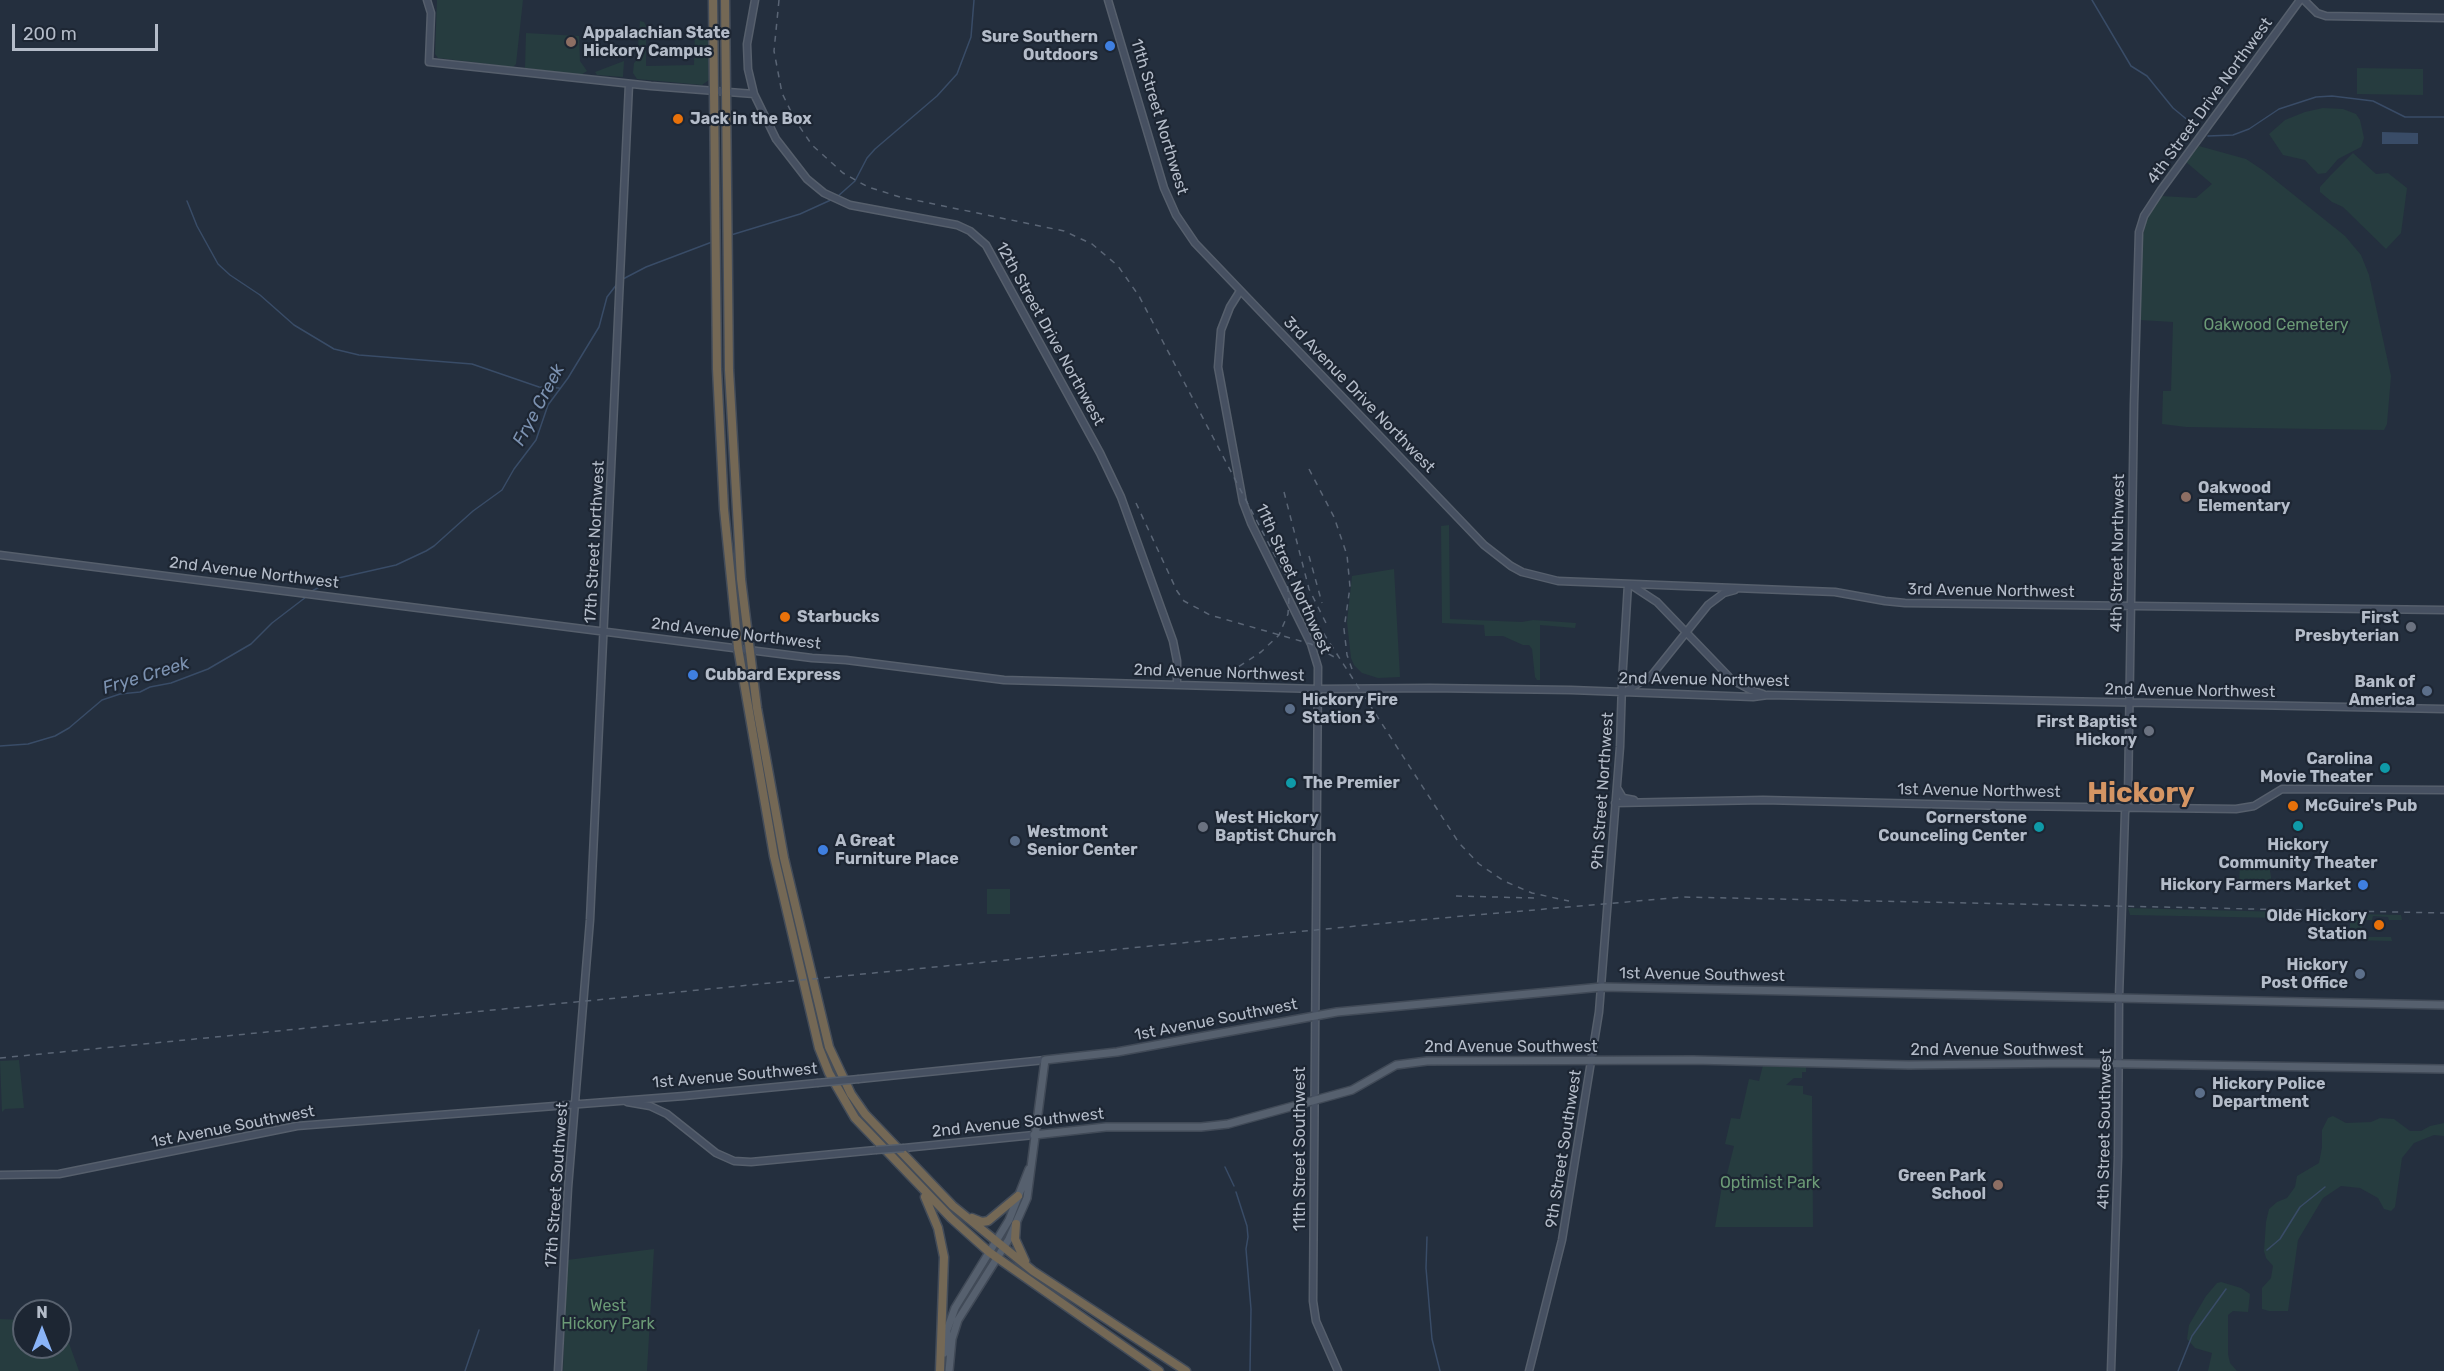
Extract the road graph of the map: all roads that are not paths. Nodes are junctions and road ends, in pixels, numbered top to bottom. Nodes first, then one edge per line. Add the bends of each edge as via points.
1 (712, 0) edge
2 (725, 0) edge
3 (755, 0) edge
4 (1108, 0) edge
5 (2302, 0) edge
6 (428, 2) edge
7 (2444, 18) edge
8 (629, 84) junction
9 (714, 92) junction
10 (726, 92) junction
11 (754, 94) junction
12 (1176, 215) joint
13 (2142, 219) joint
14 (1240, 291) junction
15 (0, 555) edge
16 (1538, 576) joint
17 (1628, 584) junction
18 (1744, 589) junction
19 (2131, 607) junction
20 (2444, 610) edge
21 (604, 631) junction
22 (1687, 632) junction
23 (738, 648) junction
24 (748, 649) junction
25 (1177, 685) junction
26 (1318, 689) junction
27 (1622, 692) junction
28 (1768, 695) junction
29 (2130, 704) junction
30 (2444, 710) edge
31 (1617, 786) junction
32 (2444, 790) edge
33 (1646, 802) junction
34 (1615, 803) junction
35 (2126, 807) junction
36 (2123, 888) joint
37 (1610, 893) joint
38 (1316, 922) joint
39 (1602, 987) junction
40 (2120, 997) junction
41 (584, 1002) joint
42 (2444, 1005) edge
43 (1314, 1015) junction
44 (1045, 1060) junction
45 (1592, 1060) junction
46 (2120, 1064) junction
47 (2444, 1069) edge
48 (1315, 1101) junction
49 (609, 1102) junction
50 (576, 1104) junction
51 (1034, 1135) junction
52 (1029, 1169) junction
53 (0, 1175) edge
54 (917, 1184) junction
55 (1018, 1196) junction
56 (953, 1206) junction
57 (1016, 1224) junction
58 (999, 1245) junction
59 (993, 1254) junction
60 (1033, 1270) junction
61 (558, 1371) edge
62 (942, 1371) edge
63 (949, 1371) edge
64 (1159, 1371) edge
65 (1186, 1371) edge
66 (1338, 1371) edge
67 (1529, 1371) edge
68 (2111, 1371) edge

1 - 9 highway
2 - 10 highway
3 - 11 main road, 12th Street Drive Northwest via 747,44
4 - 12 main road, 11th Street Northwest
5 - 7 main road via 2326,16
5 - 13 main road, 4th Street Drive Northwest
6 - 8 main road via 429,62
8 - 9 main road
8 - 21 main road, 17th Street Northwest
9 - 10 main road
9 - 23 highway via 718,402
10 - 11 main road
10 - 24 highway via 731,439
11 - 25 main road, 12th Street Drive Northwest via 767,124 791,161 828,195 863,209 957,225 986,245 1112,475 1175,650
12 - 14 main road, 3rd Avenue Drive Northwest via 1195,243
13 - 19 main road, 4th Street Northwest via 2137,287
14 - 16 main road, 3rd Avenue Drive Northwest via 1484,545 1511,566
14 - 26 main road, 11th Street Northwest via 1224,321 1219,377 1244,502 1311,644 1318,668
15 - 21 main road, 2nd Avenue Northwest
16 - 17 main road, 3rd Avenue Northwest via 1558,581
17 - 18 main road, 3rd Avenue Northwest
17 - 22 main road via 1658,602
17 - 27 main road, 9th Street Northwest
18 - 19 main road, 3rd Avenue Northwest via 1841,592 1905,603
18 - 22 main road via 1716,599
19 - 20 main road, 3rd Avenue Northwest
19 - 29 main road, 4th Street Northwest
21 - 23 main road, 2nd Avenue Northwest
21 - 41 main road, 17th Street Northwest
22 - 27 main road via 1652,675
22 - 28 main road via 1732,680
23 - 24 main road, 2nd Avenue Northwest
23 - 54 highway via 774,856 819,1048 855,1118
24 - 25 main road, 2nd Avenue Northwest via 1004,680
24 - 56 highway via 784,858 830,1047 851,1094 865,1114
25 - 26 main road, 2nd Avenue Northwest
26 - 27 main road, 2nd Avenue Northwest
26 - 38 main road, 11th Street Northwest
27 - 28 main road, 2nd Avenue Northwest
27 - 31 main road, 9th Street Northwest
28 - 29 main road, 2nd Avenue Northwest
29 - 30 main road, 2nd Avenue Northwest
29 - 35 main road, 4th Street Northwest
31 - 33 main road via 1623,798
31 - 34 main road, 9th Street Northwest
32 - 35 main road, 1st Avenue Northwest via 2282,789 2242,809
33 - 34 main road, 1st Avenue Northwest
33 - 35 main road, 1st Avenue Northwest via 1762,800
34 - 37 main road, 9th Street Northwest
35 - 36 main road, 4th Street Northwest
36 - 40 main road, 4th Street Southwest
37 - 39 main road, 9th Street Southwest via 1605,915
38 - 43 main road, 11th Street Southwest
39 - 40 main road, 1st Avenue Southwest
39 - 43 main road, 1st Avenue Southwest
39 - 45 main road, 9th Street Southwest
40 - 42 main road, 1st Avenue Southwest
40 - 46 main road, 4th Street Southwest
41 - 50 main road, 17th Street Southwest
43 - 44 main road, 1st Avenue Southwest via 1117,1052
43 - 48 main road, 11th Street Southwest
44 - 49 main road, 1st Avenue Southwest, bridge
44 - 51 main road
45 - 46 main road, 2nd Avenue Southwest
45 - 48 main road, 2nd Avenue Southwest via 1409,1062 1352,1090
45 - 67 main road, 9th Street Southwest via 1559,1257
46 - 47 main road, 2nd Avenue Southwest
46 - 68 main road, 4th Street Southwest
48 - 51 main road, 2nd Avenue Southwest via 1215,1126 1106,1127
48 - 66 main road, 11th Street Southwest via 1314,1312
49 - 50 main road, 1st Avenue Southwest
49 - 51 main road, 2nd Avenue Southwest, bridge via 656,1108 716,1153 734,1161
50 - 53 main road, 1st Avenue Southwest via 297,1126 59,1174
50 - 61 main road, 17th Street Southwest
51 - 52 main road
52 - 55 main road
52 - 57 main road via 1030,1185
54 - 59 highway
54 - 62 highway via 933,1212 944,1257
55 - 56 highway via 988,1221 976,1220
55 - 58 main road
56 - 58 highway
57 - 58 main road
57 - 60 highway via 1017,1246
58 - 59 main road
58 - 60 highway
59 - 62 main road via 952,1314
59 - 63 main road via 958,1320
59 - 64 highway
60 - 65 highway

